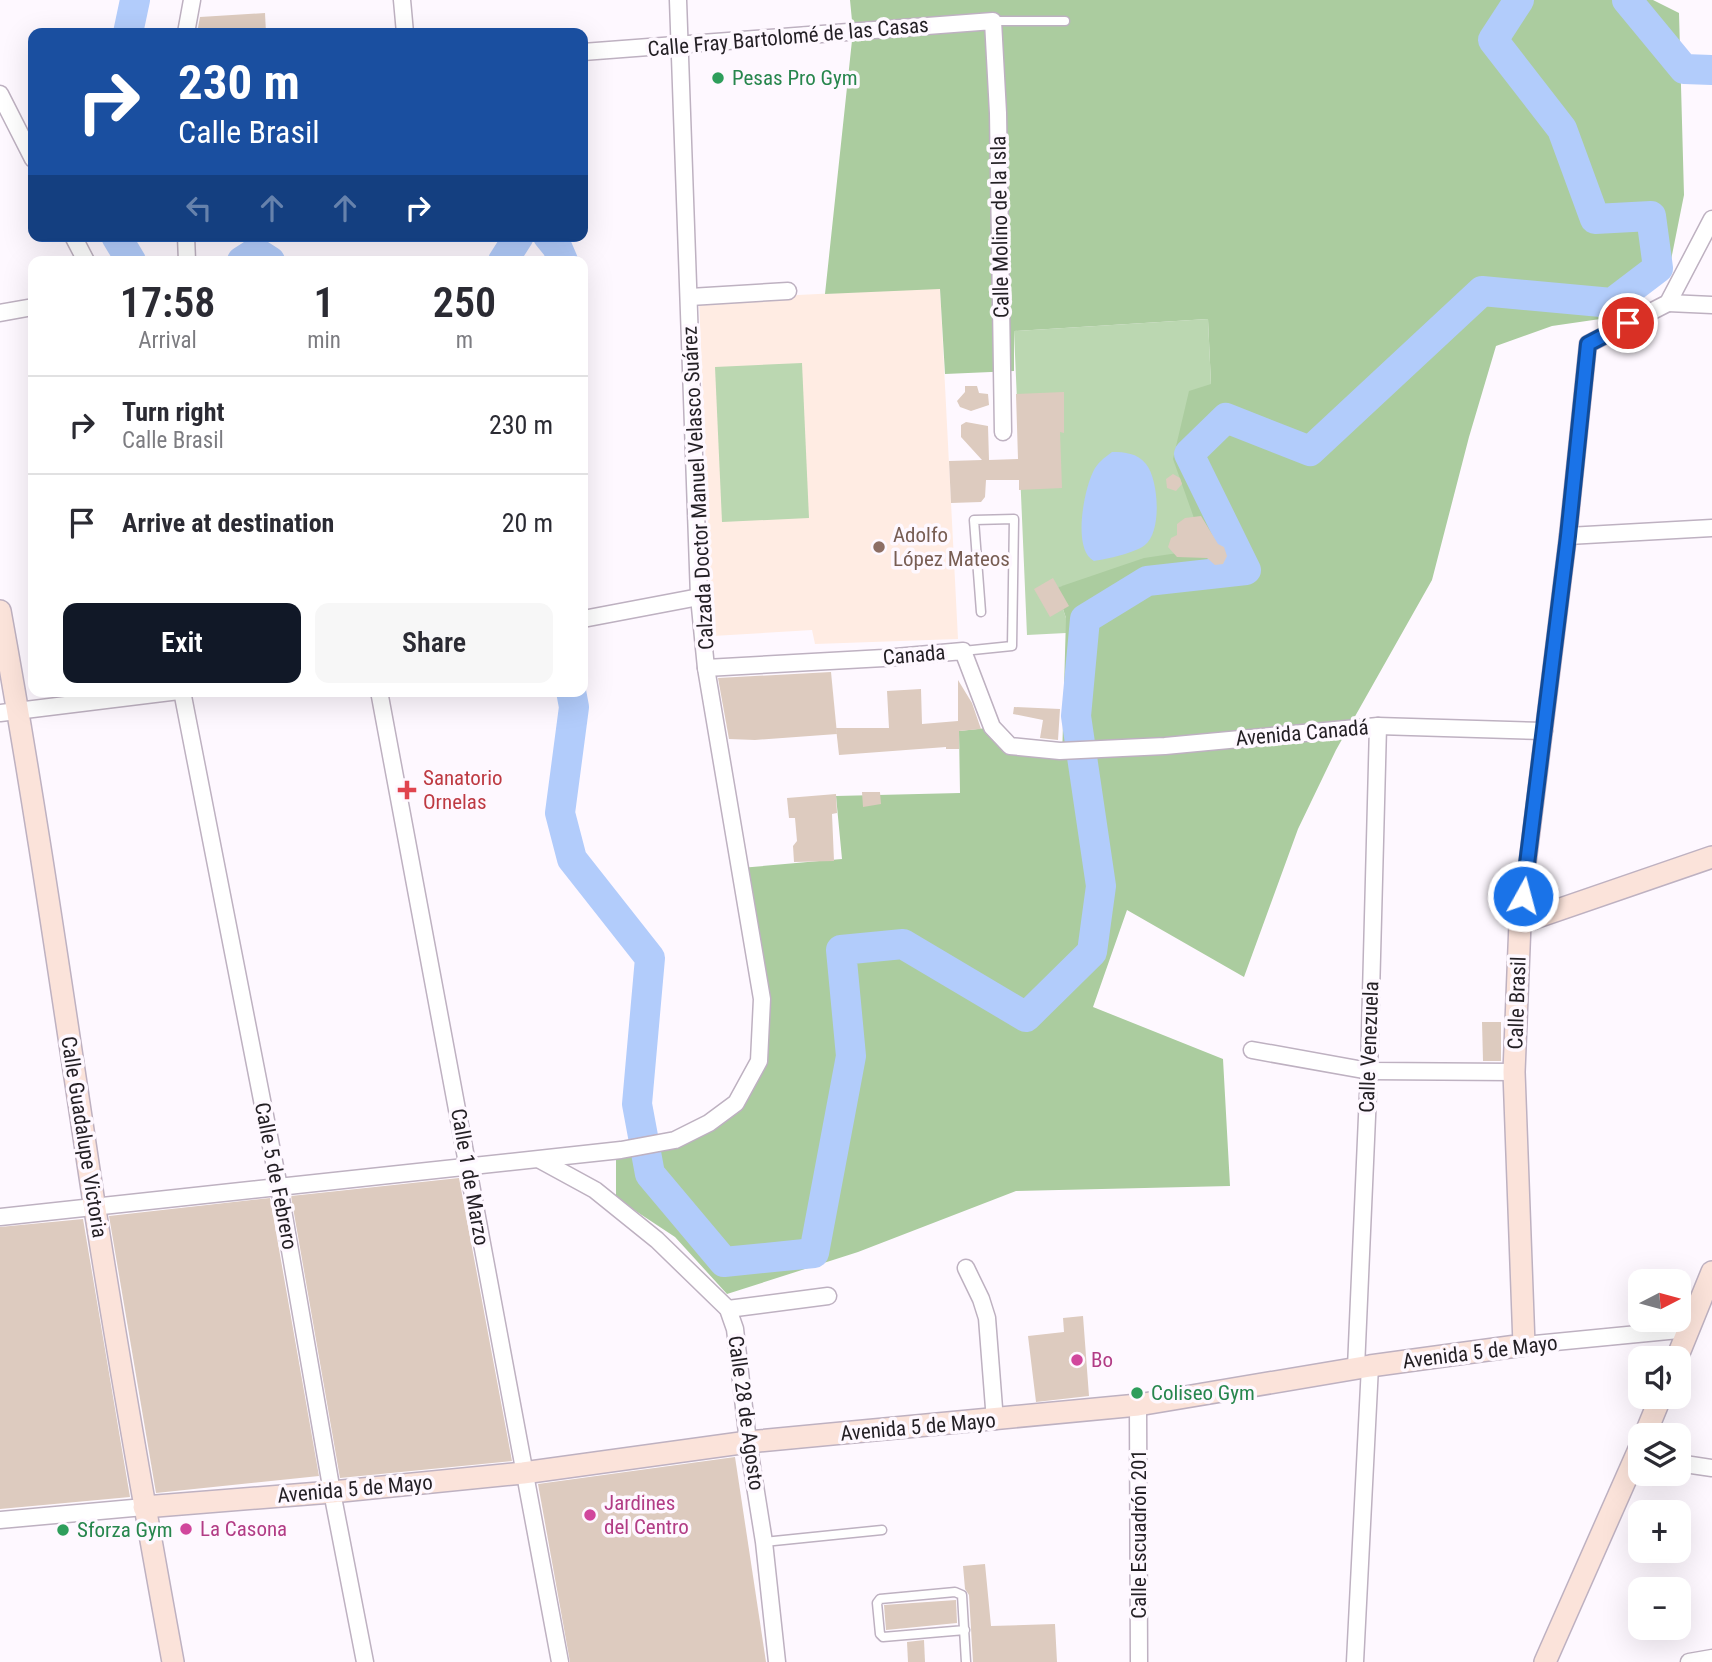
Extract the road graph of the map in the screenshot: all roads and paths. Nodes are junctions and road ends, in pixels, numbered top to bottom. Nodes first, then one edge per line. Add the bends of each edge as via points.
1 (192, 0) edge
2 (402, 0) edge
3 (678, 0) edge
4 (993, 21) junction
5 (1065, 21) dead end
6 (187, 28) edge
7 (405, 28) edge
8 (680, 46) junction
9 (588, 52) edge
10 (0, 94) edge
11 (28, 149) edge
12 (1712, 219) edge
13 (788, 291) dead end
14 (690, 297) junction
15 (1668, 303) junction
16 (1712, 305) edge
17 (28, 308) edge
18 (0, 313) edge
19 (1003, 432) dead end
20 (1712, 528) edge
21 (1568, 536) junction
22 (699, 597) junction
23 (0, 611) edge
24 (981, 612) dead end
25 (588, 618) edge
26 (963, 650) junction
27 (706, 668) junction
28 (131, 697) edge
29 (181, 697) edge
30 (380, 697) edge
31 (9, 712) edge
32 (1378, 726) junction
33 (1544, 732) junction
34 (1060, 751) joint
35 (1712, 858) edge
36 (1520, 923) junction
37 (1252, 1050) dead end
38 (1368, 1071) junction
39 (1514, 1072) junction
40 (540, 1160) junction
41 (468, 1167) junction
42 (279, 1186) junction
43 (95, 1207) junction
44 (0, 1217) edge
45 (966, 1268) dead end
46 (1712, 1272) edge
47 (828, 1296) dead end
48 (728, 1309) junction
49 (1691, 1324) edge
50 (1658, 1332) edge
51 (1524, 1345) junction
52 (1363, 1367) junction
53 (1138, 1405) junction
54 (995, 1420) junction
55 (748, 1442) junction
56 (1691, 1464) edge
57 (1712, 1468) edge
58 (523, 1473) junction
59 (1628, 1475) edge
60 (332, 1492) junction
61 (144, 1507) junction
62 (0, 1520) edge
63 (882, 1530) dead end
64 (764, 1542) junction
65 (965, 1630) junction
66 (1712, 1658) edge
67 (173, 1662) edge
68 (365, 1662) edge
69 (560, 1662) edge
70 (776, 1662) edge
71 (966, 1662) edge
72 (1139, 1662) edge
73 (1355, 1662) edge
74 (1545, 1662) edge
75 (1691, 1662) edge

1 - 6 street
2 - 7 street
3 - 8 street, Calzada Doctor Manuel Velasco Suárez
4 - 5 lane
4 - 8 street, Calle Fray Bartolomé de las Casas
4 - 19 street, Calle Molino de la Isla
8 - 9 street, Calle Fray Bartolomé de las Casas
8 - 14 street, Calzada Doctor Manuel Velasco Suárez
10 - 11 street
12 - 15 street
13 - 14 street
14 - 22 street, Calzada Doctor Manuel Velasco Suárez
15 - 16 street
15 - 21 street, Calle Brasil via 1588,344
17 - 18 street
20 - 21 street
21 - 33 street, Calle Brasil
22 - 25 street
22 - 27 street, Calzada Doctor Manuel Velasco Suárez
23 - 31 main road, Calle Guadalupe Victoria
24 - 26 lane via 974,520 1014,519 1012,646
26 - 27 street, Canada
26 - 34 street, Canada via 992,727 1010,746
27 - 40 street, Calzada Doctor Manuel Velasco Suárez via 762,999 759,1061 736,1103 675,1140
28 - 31 street
29 - 42 street, Calle 5 de Febrero
30 - 41 street, Calle 1 de Marzo
31 - 43 main road, Calle Guadalupe Victoria
32 - 33 street, Avenida Canadá
32 - 34 street, Avenida Canadá
32 - 38 street, Calle Venezuela
33 - 36 street, Calle Brasil
35 - 36 main road
36 - 39 main road, Calle Brasil
37 - 38 street
38 - 39 street
38 - 52 street, Calle Venezuela
39 - 51 main road, Calle Brasil
40 - 41 street
40 - 48 street, Calle 28 de Agosto via 595,1190 657,1240
41 - 42 street
41 - 58 street, Calle 1 de Marzo
42 - 43 street
42 - 60 street, Calle 5 de Febrero
43 - 44 street
43 - 61 main road, Calle Guadalupe Victoria
45 - 54 street via 986,1318
46 - 49 main road
47 - 48 street
48 - 55 street, Calle 28 de Agosto via 735,1329
50 - 51 street, Avenida 5 de Mayo
51 - 52 main road, Avenida 5 de Mayo
52 - 53 main road, Avenida 5 de Mayo
52 - 73 street, Calle Venezuela
53 - 54 main road, Avenida 5 de Mayo
53 - 72 street, Calle Escuadrón 201
54 - 55 main road, Avenida 5 de Mayo
55 - 58 main road, Avenida 5 de Mayo
55 - 64 street, Calle 28 de Agosto
56 - 57 street
58 - 60 main road, Avenida 5 de Mayo
58 - 69 street, Calle 1 de Marzo
59 - 74 main road
60 - 61 main road, Avenida 5 de Mayo
60 - 68 street, Calle 5 de Febrero
61 - 62 street
61 - 67 main road, Calle Guadalupe Victoria
63 - 64 lane
64 - 70 street, Calle 28 de Agosto
65 - 65 lane via 962,1595 955,1592 880,1599 877,1603 883,1637
65 - 71 lane
66 - 75 street

